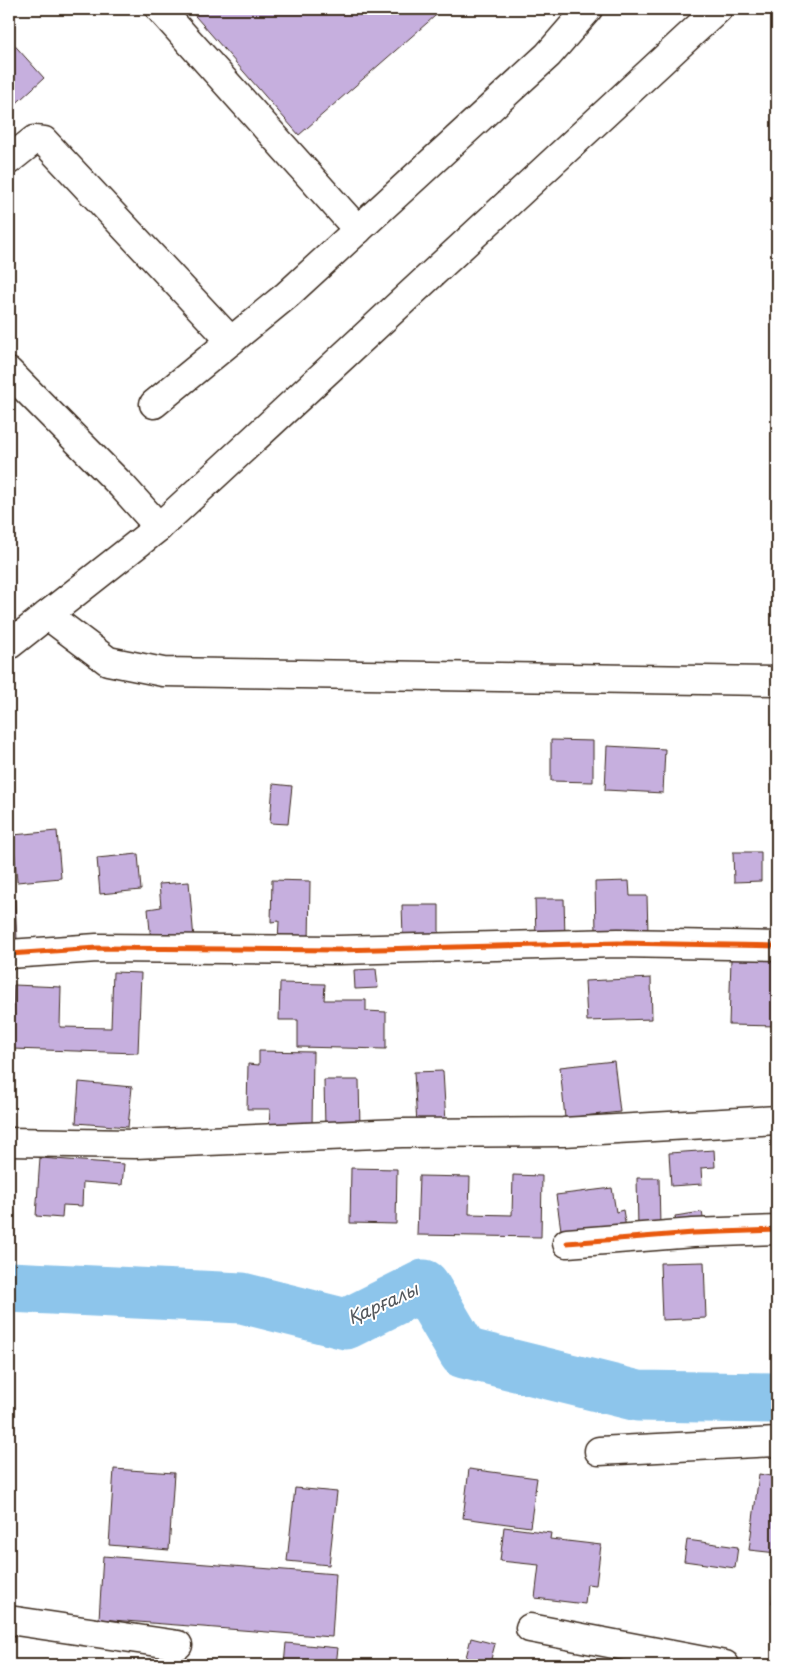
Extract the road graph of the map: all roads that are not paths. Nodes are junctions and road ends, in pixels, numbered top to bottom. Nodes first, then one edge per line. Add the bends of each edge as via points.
1 (160, 9) edge
2 (588, 9) edge
3 (718, 9) edge
4 (9, 160) edge
5 (358, 230) junction
6 (231, 341) junction
7 (9, 372) edge
8 (154, 404) dead end
9 (160, 527) junction
10 (47, 615) junction
11 (9, 645) edge
12 (777, 681) edge
13 (777, 946) edge
14 (9, 954) edge
15 (777, 1120) edge
16 (9, 1142) edge
17 (777, 1230) edge
18 (567, 1243) dead end
19 (777, 1442) edge
20 (599, 1451) dead end
21 (9, 1620) edge
22 (530, 1628) dead end
23 (178, 1645) dead end
24 (725, 1665) edge

1 - 5 street
2 - 5 street via 548,55
3 - 9 street
4 - 6 street via 34,140 44,141
5 - 6 street
6 - 8 street
7 - 9 street
9 - 10 street
10 - 11 street
10 - 12 street via 108,661 163,672
13 - 14 street via 618,943 338,950 97,948
15 - 16 street via 563,1132 402,1133 135,1144
17 - 18 street
19 - 20 street
21 - 23 street
22 - 24 street

